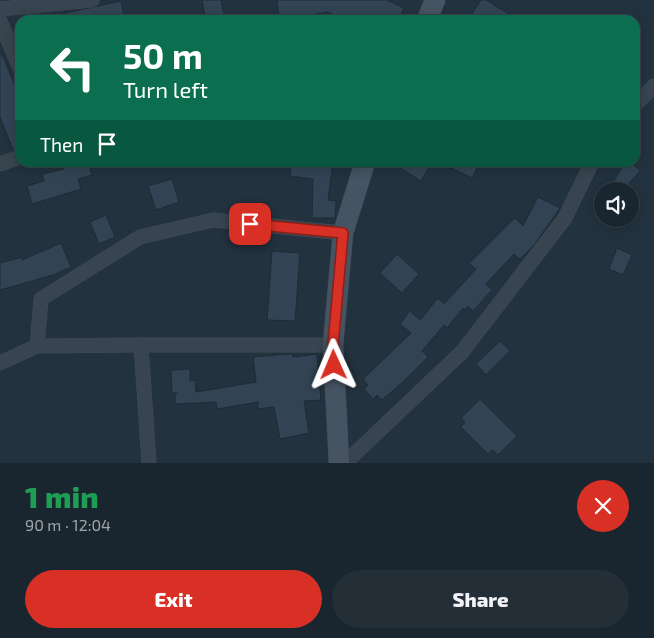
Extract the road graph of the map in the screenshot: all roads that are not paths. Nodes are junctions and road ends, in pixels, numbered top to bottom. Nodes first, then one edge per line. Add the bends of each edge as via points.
1 (92, 0) edge
2 (435, 0) edge
3 (0, 9) edge
4 (429, 15) edge
5 (0, 21) edge
6 (15, 56) edge
7 (654, 86) edge
8 (640, 100) edge
9 (15, 159) edge
10 (0, 164) edge
11 (363, 167) edge
12 (590, 167) edge
13 (343, 233) junction
14 (333, 345) junction
15 (36, 346) junction
16 (142, 346) junction
17 (0, 363) edge
18 (149, 463) edge
19 (339, 463) edge
20 (345, 463) edge

1 - 3 street
2 - 4 street
5 - 6 street
7 - 8 street
9 - 10 street
11 - 13 street
12 - 20 street via 566,218 462,352
13 - 14 street
13 - 15 street via 212,220 140,236 41,299
14 - 16 street
14 - 19 street
15 - 16 street
15 - 17 street
16 - 18 street

